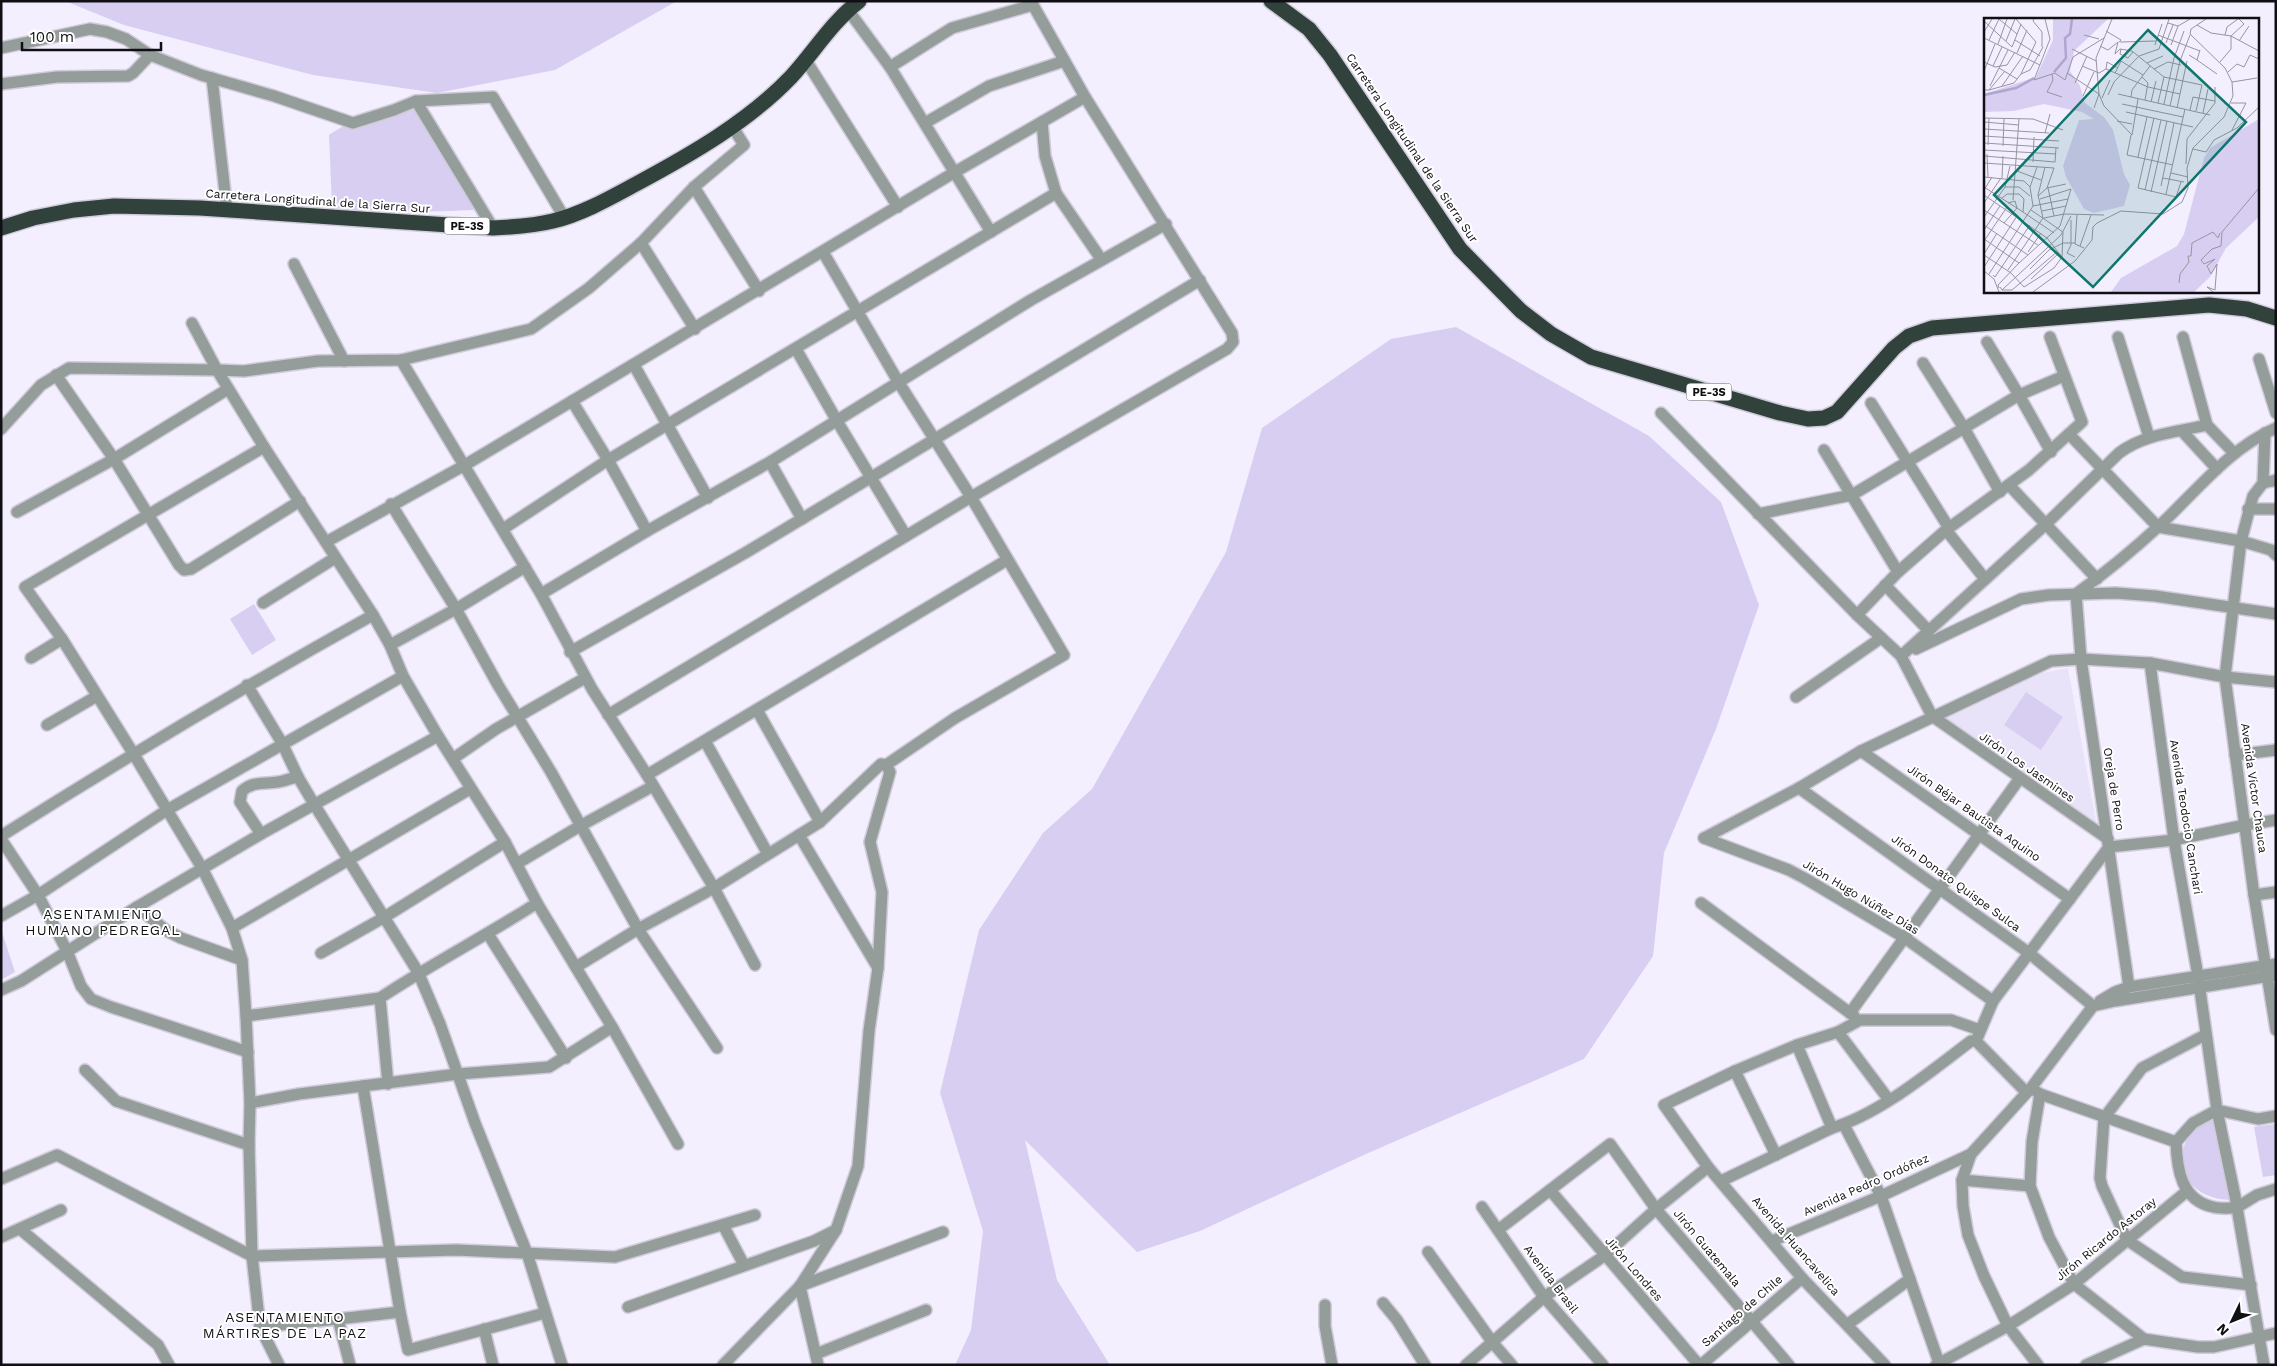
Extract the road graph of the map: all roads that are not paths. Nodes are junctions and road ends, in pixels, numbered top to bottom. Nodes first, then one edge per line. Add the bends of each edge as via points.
1 (1271, 1) edge
2 (853, 5) edge
3 (1, 48) edge
4 (150, 55) junction
5 (804, 60) junction
6 (1064, 61) junction
7 (890, 67) junction
8 (212, 78) junction
9 (1, 84) edge
10 (1086, 97) junction
11 (416, 100) junction
12 (1042, 122) junction
13 (925, 123) junction
14 (732, 126) junction
15 (955, 172) junction
16 (694, 187) junction
17 (1056, 193) junction
18 (898, 207) junction
19 (227, 210) junction
20 (564, 217) junction
21 (1166, 224) junction
22 (1, 228) edge
23 (493, 228) junction
24 (991, 232) junction
25 (641, 243) junction
26 (823, 252) junction
27 (1101, 259) junction
28 (294, 264) dead end
29 (1200, 280) junction
30 (759, 291) junction
31 (858, 312) junction
32 (2276, 318) edge
33 (192, 323) dead end
34 (695, 329) junction
35 (2050, 337) dead end
36 (2118, 337) dead end
37 (2184, 337) dead end
38 (1987, 342) dead end
39 (796, 349) junction
40 (2259, 359) dead end
41 (401, 360) junction
42 (344, 361) junction
43 (1923, 363) dead end
44 (634, 364) junction
45 (217, 370) junction
46 (56, 375) junction
47 (2064, 376) junction
48 (899, 383) junction
49 (228, 389) junction
50 (2019, 394) junction
51 (572, 401) junction
52 (1871, 403) dead end
53 (1661, 413) dead end
54 (2276, 413) edge
55 (837, 421) junction
56 (669, 425) junction
57 (2207, 425) junction
58 (1964, 428) junction
59 (2276, 428) edge
60 (1, 429) edge
61 (2182, 431) junction
62 (2265, 433) junction
63 (2070, 434) junction
64 (2149, 437) junction
65 (935, 439) junction
66 (264, 447) junction
67 (1824, 450) dead end
68 (2051, 452) junction
69 (2234, 453) junction
70 (114, 459) junction
71 (608, 460) junction
72 (770, 462) junction
73 (1909, 462) junction
74 (465, 465) junction
75 (2104, 468) junction
76 (2217, 469) junction
77 (870, 477) junction
78 (2276, 480) edge
79 (2263, 483) junction
80 (2004, 489) junction
81 (1852, 495) junction
82 (971, 497) junction
83 (708, 498) junction
84 (300, 501) junction
85 (391, 504) junction
86 (2248, 509) junction
87 (2276, 509) edge
88 (17, 512) dead end
89 (149, 514) junction
90 (1758, 514) junction
91 (802, 519) junction
92 (2046, 524) junction
93 (2158, 527) junction
94 (1947, 529) junction
95 (503, 530) junction
96 (647, 531) junction
97 (906, 536) junction
98 (2241, 541) junction
99 (326, 542) junction
100 (2276, 556) edge
101 (335, 558) junction
102 (1007, 560) junction
103 (525, 567) junction
104 (1898, 572) junction
105 (1984, 579) junction
106 (2097, 579) junction
107 (1885, 585) junction
108 (541, 594) junction
109 (2076, 594) junction
110 (263, 603) dead end
111 (2234, 607) junction
112 (456, 610) junction
113 (2276, 614) edge
114 (373, 615) junction
115 (1857, 615) junction
116 (1929, 631) junction
117 (1881, 638) junction
118 (62, 639) junction
119 (390, 645) junction
120 (570, 652) junction
121 (1901, 656) junction
122 (31, 658) dead end
123 (2081, 659) junction
124 (2150, 662) junction
125 (403, 676) junction
126 (2225, 677) junction
127 (585, 678) junction
128 (2276, 682) edge
129 (247, 685) junction
130 (97, 696) junction
131 (1796, 697) dead end
132 (757, 710) junction
133 (608, 714) junction
134 (518, 716) junction
135 (1932, 716) junction
136 (47, 725) dead end
137 (438, 736) junction
138 (705, 741) junction
139 (282, 743) junction
140 (2276, 750) edge
141 (1861, 751) junction
142 (133, 753) junction
143 (2235, 755) junction
144 (454, 758) junction
145 (886, 765) junction
146 (647, 775) junction
147 (226, 776) junction
148 (298, 777) junction
149 (2020, 778) junction
150 (653, 786) junction
151 (1799, 788) junction
152 (470, 789) junction
153 (242, 791) junction
154 (314, 804) junction
155 (167, 810) junction
156 (2276, 820) edge
157 (820, 822) junction
158 (2245, 824) junction
159 (580, 826) junction
160 (1979, 833) junction
161 (261, 834) junction
162 (799, 835) junction
163 (1, 838) edge
164 (2174, 840) junction
165 (505, 842) junction
166 (2108, 843) junction
167 (768, 854) junction
168 (348, 860) junction
169 (518, 863) junction
170 (202, 868) junction
171 (714, 888) junction
172 (1940, 888) junction
173 (2276, 892) edge
174 (38, 895) junction
175 (2254, 895) junction
176 (2070, 899) junction
177 (537, 902) junction
178 (1701, 903) dead end
179 (137, 907) junction
180 (1, 916) edge
181 (383, 918) junction
182 (232, 928) junction
183 (638, 930) junction
184 (488, 934) junction
185 (1904, 938) junction
186 (67, 951) junction
187 (321, 953) dead end
188 (2029, 953) junction
189 (242, 960) junction
190 (755, 965) dead end
191 (576, 968) junction
192 (878, 968) junction
193 (2271, 970) edge
194 (418, 972) junction
195 (2198, 976) junction
196 (2129, 987) junction
197 (2199, 988) junction
198 (1, 990) edge
199 (380, 998) junction
200 (1993, 1001) junction
201 (2092, 1006) junction
202 (1850, 1012) junction
203 (246, 1016) junction
204 (1860, 1020) junction
205 (612, 1027) junction
206 (1980, 1030) junction
207 (2276, 1030) edge
208 (1838, 1032) junction
209 (2205, 1036) junction
210 (1976, 1041) junction
211 (1797, 1045) junction
212 (717, 1048) dead end
213 (248, 1052) junction
214 (566, 1058) junction
215 (85, 1070) dead end
216 (1735, 1071) junction
217 (458, 1074) junction
218 (388, 1084) junction
219 (363, 1086) junction
220 (2032, 1091) junction
221 (1889, 1100) junction
222 (250, 1103) junction
223 (2217, 1110) junction
224 (2276, 1116) edge
225 (2104, 1118) junction
226 (1844, 1125) junction
227 (1832, 1128) junction
228 (2176, 1142) junction
229 (249, 1144) junction
230 (678, 1144) dead end
231 (1776, 1154) junction
232 (1971, 1154) junction
233 (1708, 1167) junction
234 (1, 1179) edge
235 (1962, 1180) junction
236 (1721, 1181) junction
237 (2030, 1186) junction
238 (2276, 1189) edge
239 (1550, 1190) junction
240 (2186, 1192) junction
241 (1880, 1196) junction
242 (1482, 1207) dead end
243 (2236, 1208) junction
244 (1656, 1209) junction
245 (61, 1210) dead end
246 (754, 1215) dead end
247 (723, 1225) junction
248 (20, 1229) junction
249 (836, 1230) junction
250 (1498, 1230) junction
251 (943, 1232) dead end
252 (1, 1237) edge
253 (2127, 1240) junction
254 (1772, 1241) junction
255 (390, 1251) junction
256 (1428, 1252) dead end
257 (527, 1253) junction
258 (252, 1256) junction
259 (1604, 1256) junction
260 (744, 1265) junction
261 (1802, 1278) junction
262 (1910, 1279) junction
263 (2074, 1284) junction
264 (2251, 1285) junction
265 (800, 1286) junction
266 (1544, 1297) junction
267 (1383, 1303) dead end
268 (1325, 1305) dead end
269 (628, 1306) dead end
270 (926, 1310) dead end
271 (400, 1312) junction
272 (545, 1313) junction
273 (338, 1320) junction
274 (1751, 1321) junction
275 (1848, 1324) junction
276 (2008, 1326) junction
277 (260, 1328) junction
278 (484, 1329) junction
279 (2276, 1333) edge
280 (2258, 1337) junction
281 (2144, 1339) junction
282 (1493, 1343) junction
283 (817, 1359) edge
284 (1329, 1364) edge
285 (1937, 1364) edge
286 (169, 1365) edge
287 (280, 1365) edge
288 (350, 1365) edge
289 (493, 1365) edge
290 (562, 1365) edge
291 (723, 1365) edge
292 (1425, 1365) edge
293 (1466, 1365) edge
294 (1512, 1365) edge
295 (1604, 1365) edge
296 (1700, 1365) edge
297 (1789, 1365) edge
298 (1884, 1365) edge
299 (2038, 1365) edge
300 (2086, 1365) edge
301 (2264, 1365) edge

1 - 32 highway, Carretera Longitudinal de la Sierra Sur / PE-3S via 1309,29 1330,55 1460,249 1521,311 1551,334 1591,357 1808,419 1824,418 1837,412 1894,348 1909,336 1932,328 2209,306 2247,309
2 - 5 highway, Carretera Longitudinal de la Sierra Sur / PE-3S
2 - 7 street
3 - 4 street via 90,29 126,39
4 - 8 street
4 - 9 street via 128,76 57,77
5 - 14 highway, Carretera Longitudinal de la Sierra Sur / PE-3S via 791,77 744,120
5 - 18 street
6 - 7 street via 1033,5 952,28
6 - 10 street
6 - 13 street via 989,86
7 - 13 street
8 - 11 street via 353,123
8 - 19 street
10 - 12 street
10 - 21 street
11 - 20 street via 493,97
11 - 23 street
12 - 15 street
12 - 17 street via 1045,156
13 - 15 street
14 - 16 street via 744,145
14 - 20 highway, Carretera Longitudinal de la Sierra Sur / PE-3S via 630,188
15 - 18 street
15 - 24 street
16 - 25 street
16 - 30 street
17 - 24 street
17 - 27 street
18 - 26 street
19 - 22 highway, Carretera Longitudinal de la Sierra Sur / PE-3S via 114,206 32,218
19 - 23 highway, Carretera Longitudinal de la Sierra Sur / PE-3S
20 - 23 highway, Carretera Longitudinal de la Sierra Sur / PE-3S via 524,227
21 - 27 street
21 - 29 street
24 - 31 street
25 - 34 street
25 - 41 street via 589,288 531,329
26 - 30 street
26 - 31 street
27 - 48 street
28 - 42 street
29 - 65 street
29 - 82 street via 1232,333 1233,342 1227,349
30 - 34 street
31 - 39 street
31 - 48 street
33 - 45 street
34 - 44 street
35 - 47 street
36 - 64 street
37 - 57 street
38 - 50 street
39 - 55 street
39 - 56 street
40 - 54 street
41 - 42 street
41 - 74 street
42 - 45 street via 244,371
43 - 58 street
44 - 51 street
44 - 56 street
45 - 46 street via 69,368
45 - 49 street
46 - 60 street via 40,385
46 - 70 street
47 - 50 street
47 - 63 street via 2082,422
48 - 55 street
48 - 65 street
49 - 66 street
49 - 70 street
50 - 58 street
50 - 68 street
51 - 71 street
51 - 74 street
52 - 73 street
53 - 90 street
55 - 72 street
55 - 77 street
56 - 71 street
56 - 83 street
57 - 61 street
57 - 69 street
58 - 73 street
58 - 80 street
59 - 62 street
61 - 64 street
61 - 76 street
62 - 69 street
62 - 79 street
63 - 68 street
63 - 75 street
64 - 75 street via 2125,448
65 - 77 street
65 - 82 street
66 - 84 street
66 - 89 street
67 - 81 street
68 - 80 street
69 - 76 street
70 - 88 street
70 - 89 street
71 - 95 street
71 - 96 street
72 - 83 street
72 - 91 street
73 - 81 street
73 - 94 street
74 - 85 street
74 - 95 street
75 - 92 street
75 - 93 street
76 - 93 street
77 - 91 street
77 - 97 street
78 - 79 street
79 - 86 street, Avenida Víctor Chauca
80 - 92 street
80 - 94 street
81 - 90 street
81 - 104 street
82 - 97 street
82 - 102 street
83 - 96 street
84 - 89 street via 191,569 184,570
84 - 99 street
85 - 99 street
85 - 112 street
86 - 87 street
86 - 98 street, Avenida Víctor Chauca
89 - 118 street via 25,587
90 - 115 street
91 - 120 street
92 - 105 street
92 - 106 street
93 - 98 street
93 - 106 street
94 - 104 street
94 - 105 street
95 - 103 street
96 - 108 street
97 - 133 street
98 - 100 street via 2271,550
98 - 111 street, Avenida Víctor Chauca
99 - 101 street
101 - 110 street
101 - 114 street
102 - 132 street
102 - 145 street via 1064,655 955,718
103 - 108 street
103 - 112 street
104 - 107 street
105 - 116 street
106 - 109 street
107 - 115 street
107 - 116 street
108 - 120 street
109 - 111 street via 2155,596
109 - 121 street via 2021,599
109 - 123 street, Oreja de Perro
111 - 113 street
111 - 126 street, Avenida Víctor Chauca
112 - 119 street
112 - 134 street
114 - 119 street
114 - 129 street
115 - 117 street
116 - 121 street
117 - 121 street
117 - 131 street
118 - 122 street
118 - 130 street
119 - 125 street
120 - 127 street
121 - 135 street
123 - 124 street
123 - 135 street via 2051,661
123 - 166 street, Oreja de Perro
124 - 126 street
124 - 164 street, Avenida Teodocio Canchari
125 - 137 street
125 - 139 street
126 - 128 street
126 - 143 street, Avenida Víctor Chauca
127 - 133 street
127 - 134 street
129 - 139 street
129 - 142 street
130 - 136 street
130 - 142 street
132 - 138 street
132 - 157 street
133 - 146 street
134 - 144 street
134 - 159 street
135 - 141 street
135 - 149 street, Jirón Los Jasmines
137 - 144 street
137 - 154 street
138 - 146 street
138 - 167 street
139 - 147 street
139 - 148 street
140 - 143 street
141 - 151 street
141 - 160 street, Jirón Béjar Bautista Aquino
142 - 155 street
142 - 163 street
143 - 158 street, Avenida Víctor Chauca
144 - 152 street
145 - 157 street via 881,764
145 - 192 street via 890,772 870,842 882,892
146 - 150 street
147 - 153 street
147 - 155 street
148 - 153 street via 256,783
148 - 154 street
149 - 160 street
149 - 166 street, Jirón Los Jasmines
150 - 159 street
150 - 171 street
151 - 172 street, Jirón Donato Quispe Sulca
151 - 185 street, Jirón Hugo Núñez Días via 1704,838 1789,870
152 - 165 street
152 - 168 street
153 - 161 street via 240,802
154 - 161 street
154 - 168 street
155 - 170 street
155 - 174 street
156 - 158 street
157 - 162 street
158 - 164 street
158 - 175 street, Avenida Víctor Chauca
159 - 169 street
159 - 183 street
160 - 172 street
160 - 176 street, Jirón Béjar Bautista Aquino
161 - 170 street
162 - 167 street
162 - 192 street
163 - 174 street
164 - 166 street
164 - 195 street, Avenida Teodocio Canchari
165 - 169 street
165 - 181 street
166 - 176 street
166 - 196 street, Oreja de Perro
167 - 171 street
168 - 181 street
168 - 182 street
169 - 177 street
170 - 179 street
170 - 182 street
171 - 183 street
171 - 190 street
172 - 185 street
172 - 188 street, Jirón Donato Quispe Sulca
173 - 175 street
174 - 180 street
174 - 186 street
175 - 193 street, Avenida Víctor Chauca
176 - 188 street
177 - 184 street
177 - 191 street
178 - 202 street
179 - 186 street
179 - 189 street via 167,931
181 - 187 street
181 - 194 street
182 - 189 street
183 - 191 street
183 - 212 street
184 - 194 street
184 - 214 street
185 - 200 street, Jirón Hugo Núñez Días
185 - 202 street
186 - 198 street
186 - 213 street via 81,986 91,998
188 - 200 street
188 - 201 street, Jirón Donato Quispe Sulca
189 - 203 street
191 - 205 street
192 - 249 street via 869,1032 858,1166
193 - 195 street
193 - 197 street
193 - 207 street, Avenida Víctor Chauca
194 - 199 street
194 - 217 street
195 - 196 street
195 - 197 street, Avenida Teodocio Canchari
196 - 201 street
197 - 201 street
197 - 209 street, Avenida Teodocio Canchari
199 - 203 street
199 - 218 street
200 - 206 street
201 - 220 street
202 - 204 street
203 - 213 street
204 - 206 street via 1951,1020
204 - 208 street
205 - 214 street
205 - 230 street
206 - 210 street
208 - 211 street
208 - 221 street
209 - 223 street, Avenida Teodocio Canchari
209 - 225 street via 2142,1068
210 - 220 street
210 - 221 street via 1971,1041
211 - 216 street
211 - 227 street
213 - 222 street
214 - 217 street via 550,1067
215 - 229 street via 116,1101
216 - 231 street
216 - 233 street, Avenida Huancavelica via 1664,1105
217 - 218 street
217 - 257 street
218 - 219 street
219 - 222 street
219 - 255 street
220 - 225 street
220 - 232 street
220 - 237 street
221 - 226 street
222 - 229 street
223 - 224 street via 2258,1119
223 - 228 street via 2193,1123
223 - 243 street, Avenida Teodocio Canchari
225 - 228 street
225 - 253 street via 2100,1178
226 - 227 street
226 - 241 street
227 - 231 street
228 - 240 street via 2177,1167
229 - 258 street
231 - 236 street
232 - 235 street
232 - 241 street, Avenida Pedro Ordóñez
233 - 236 street, Avenida Huancavelica
233 - 244 street
234 - 258 street via 57,1155
235 - 237 street
235 - 276 street via 1968,1235
236 - 254 street, Avenida Huancavelica
237 - 263 street via 2049,1237
238 - 243 street via 2257,1195
239 - 244 street, Jirón Guatemala via 1610,1144
239 - 250 street
239 - 259 street, Jirón Londres
240 - 243 street via 2212,1207
240 - 253 street, Jirón Ricardo Astoray
241 - 254 street, Avenida Pedro Ordóñez
241 - 262 street
242 - 250 street, Avenida Brasil
243 - 264 street, Avenida Teodocio Canchari
244 - 259 street
244 - 274 street, Jirón Guatemala
245 - 248 street
246 - 247 street
247 - 257 street via 615,1257
247 - 260 street
248 - 252 street
248 - 286 street via 158,1345
249 - 260 street
249 - 265 street
250 - 266 street, Avenida Brasil
251 - 265 street
253 - 263 street, Jirón Ricardo Astoray
253 - 264 street via 2182,1277
254 - 261 street, Avenida Huancavelica
255 - 257 street
255 - 258 street
255 - 271 street
256 - 282 street
257 - 272 street
258 - 277 street
259 - 266 street
259 - 296 street, Jirón Londres
260 - 269 street
261 - 274 street, Santiago de Chile
261 - 275 street, Avenida Huancavelica
262 - 275 street
262 - 285 street
263 - 276 street, Jirón Ricardo Astoray
263 - 281 street
264 - 280 street, Avenida Teodocio Canchari
265 - 283 street
265 - 291 street
266 - 282 street
266 - 295 street, Avenida Brasil
267 - 292 street via 1398,1320
268 - 284 street
270 - 283 street
271 - 273 street
271 - 278 street via 408,1350
272 - 278 street
272 - 290 street
273 - 277 street
273 - 288 street
274 - 296 street, Santiago de Chile
274 - 297 street, Jirón Guatemala
275 - 298 street, Avenida Huancavelica
276 - 285 street, Jirón Ricardo Astoray
276 - 299 street
277 - 287 street
278 - 289 street
279 - 280 street
280 - 281 street via 2198,1348
280 - 301 street, Avenida Teodocio Canchari
281 - 300 street
282 - 293 street
282 - 294 street

